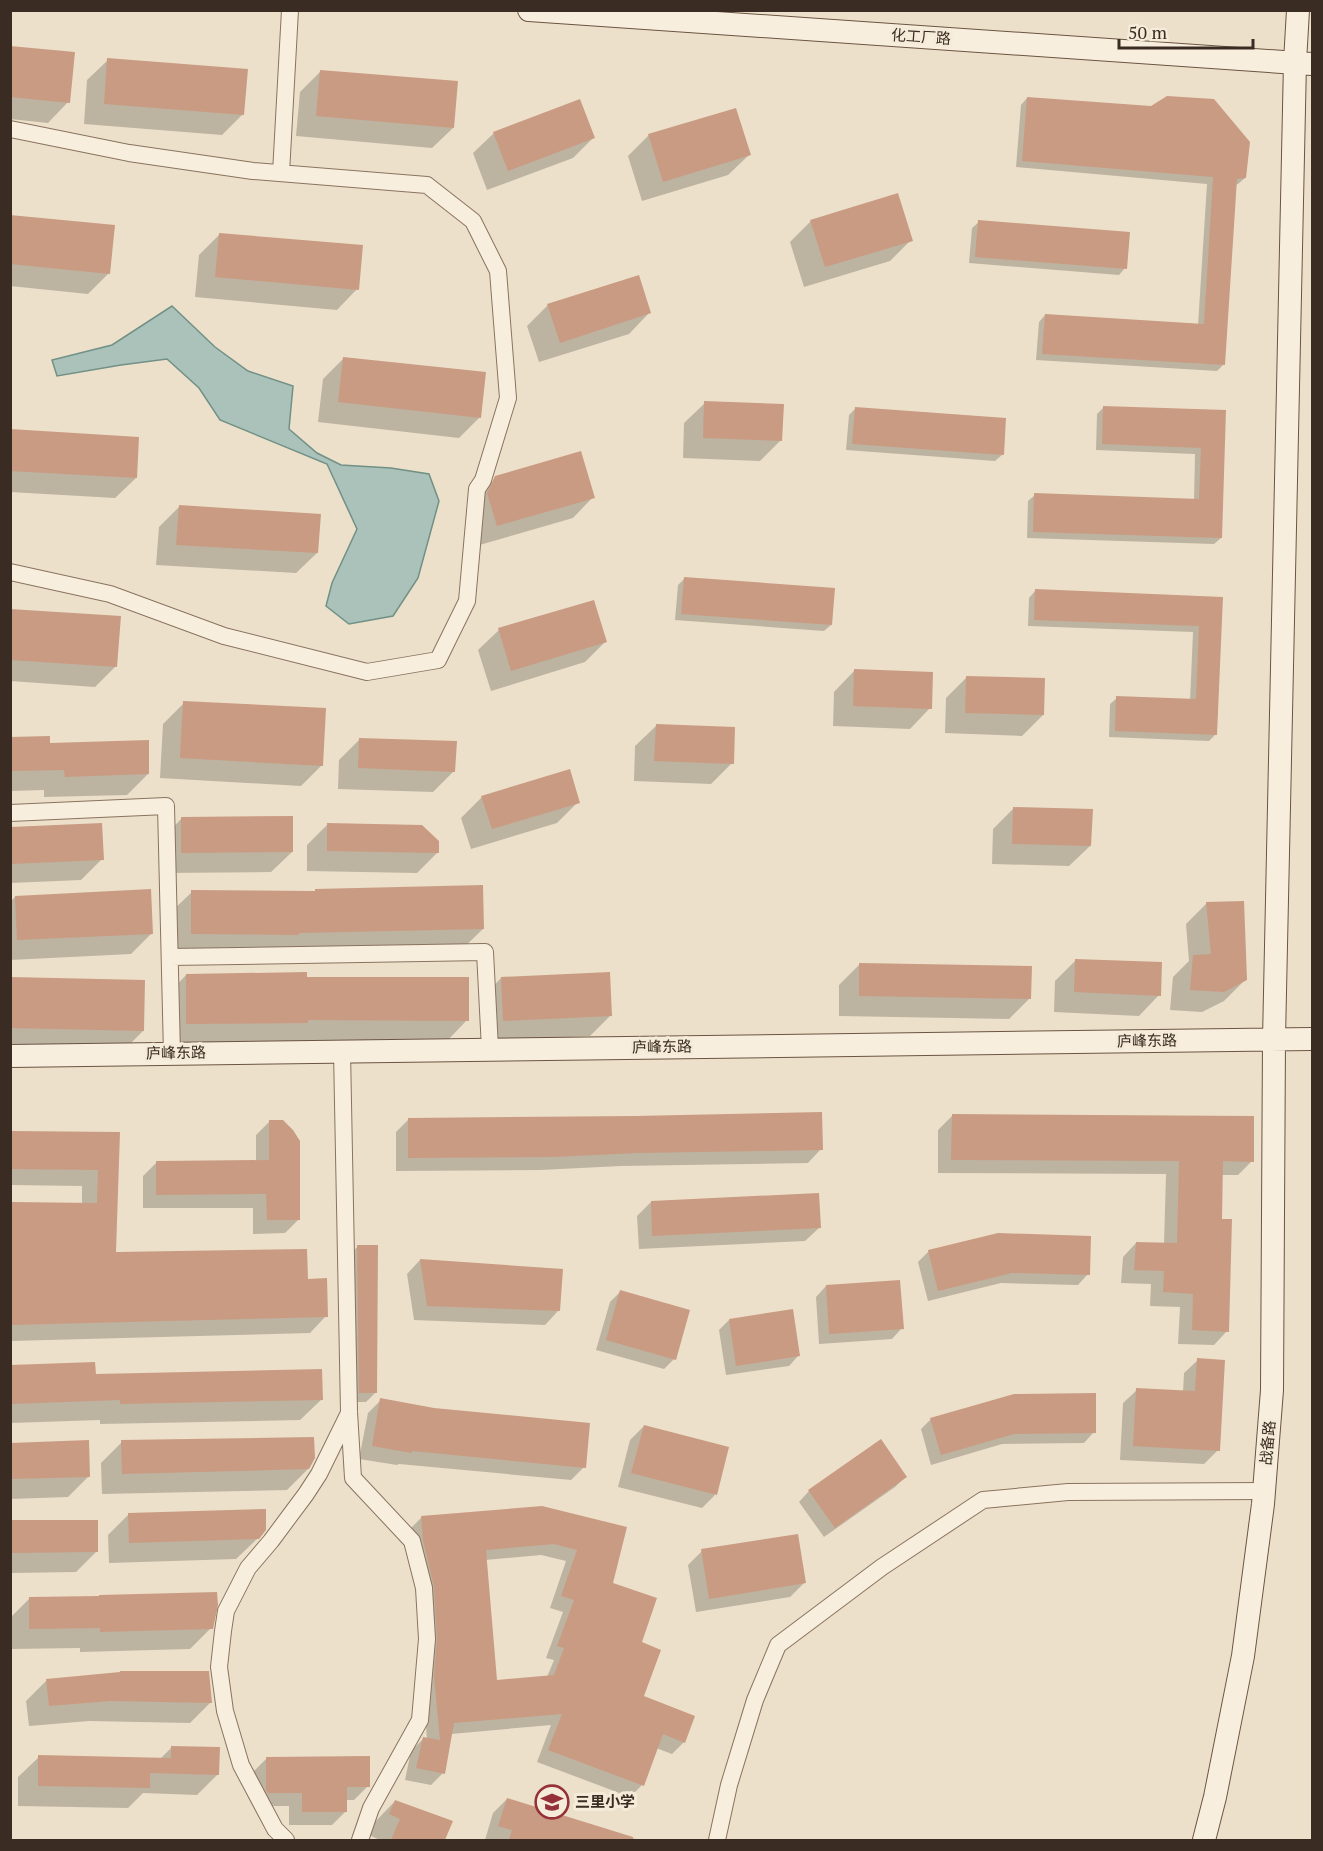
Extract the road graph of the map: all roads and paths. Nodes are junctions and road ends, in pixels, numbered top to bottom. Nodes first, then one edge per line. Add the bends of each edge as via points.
1 (290, 10) edge
2 (529, 10) edge
3 (1298, 10) edge
4 (1304, 63) edge
5 (10, 129) edge
6 (281, 173) junction
7 (10, 572) edge
8 (10, 813) edge
9 (170, 957) junction
10 (1274, 1039) junction
11 (1312, 1039) edge
12 (490, 1049) junction
13 (342, 1052) junction
14 (172, 1053) junction
15 (10, 1056) edge
16 (349, 1412) junction
17 (1264, 1491) junction
18 (286, 1840) edge
19 (360, 1840) edge
20 (717, 1840) edge
21 (1204, 1840) edge

1 - 6 street
2 - 4 street, 化工厂路
3 - 4 street, 战备路
4 - 10 street, 战备路
5 - 6 street via 129,153
6 - 7 street via 427,185 473,221 498,272 508,398 477,489 467,601 438,660 367,672 224,636 110,594
8 - 9 street via 166,806
9 - 12 street via 485,952
9 - 14 street
10 - 11 street, 庐峰东路
10 - 12 street, 庐峰东路
10 - 17 street, 战备路 via 1272,1390
12 - 13 street, 庐峰东路
13 - 14 street, 庐峰东路
13 - 16 street
14 - 15 street, 庐峰东路
16 - 18 street via 319,1474 248,1568 226,1611 223,1631 219,1667 225,1711 241,1765 275,1829
16 - 19 street via 353,1478 412,1541 424,1588 427,1639 420,1720 371,1808
17 - 20 street via 1068,1492 983,1500 882,1567 778,1645 755,1700
17 - 21 street, 战备路 via 1243,1656

